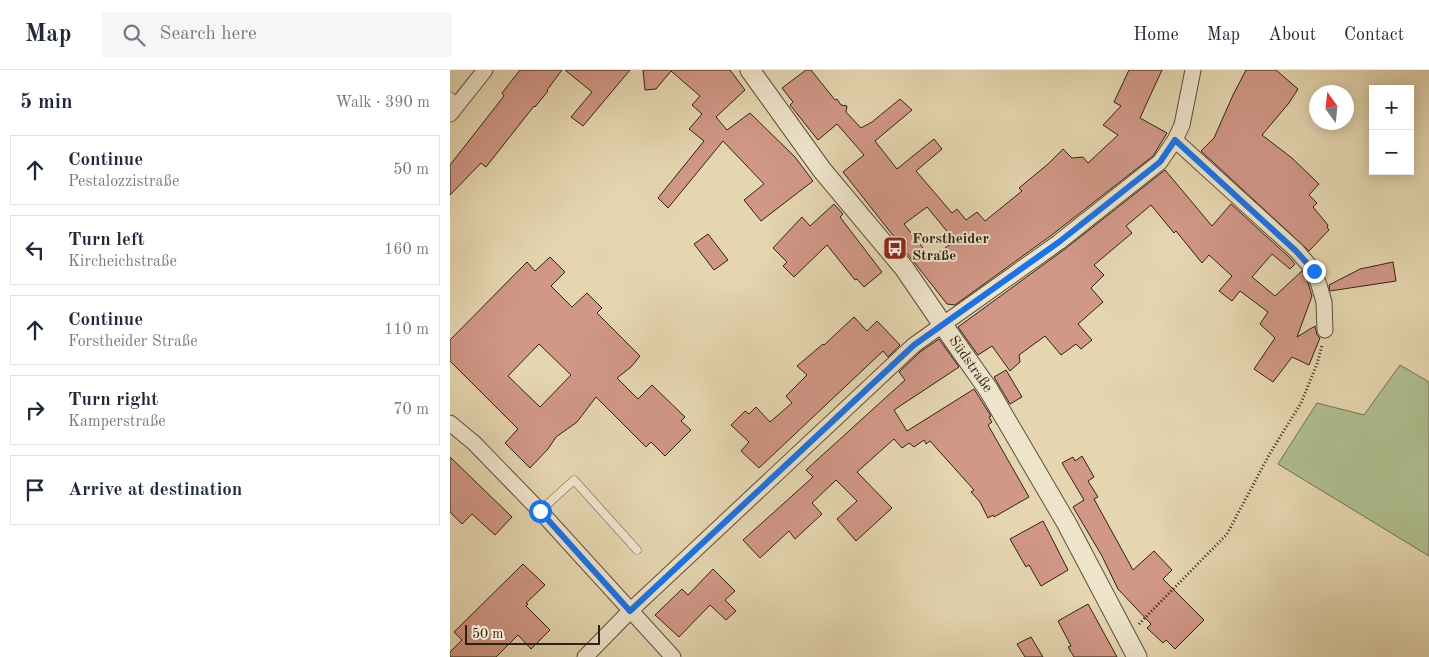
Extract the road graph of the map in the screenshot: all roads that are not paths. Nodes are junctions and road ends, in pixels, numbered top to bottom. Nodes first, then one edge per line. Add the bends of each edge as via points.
1 (485, 70) edge
2 (750, 70) edge
3 (1193, 70) edge
4 (453, 104) edge
5 (1175, 140) junction
6 (942, 325) junction
7 (1325, 330) road end
8 (450, 423) edge
9 (540, 511) junction
10 (637, 550) dead end
11 (630, 611) junction
12 (585, 657) edge
13 (673, 657) edge
14 (1137, 657) edge

1 - 4 street
2 - 6 street, Südstraße via 822,170 904,268
3 - 5 street via 1182,125
5 - 6 street via 1160,162 1059,242
5 - 7 street via 1314,271 1324,302
6 - 11 street via 914,345
6 - 14 street, Südstraße via 988,389 1067,524
8 - 9 street
9 - 10 lane via 574,480
9 - 11 street
11 - 12 street
11 - 13 street

